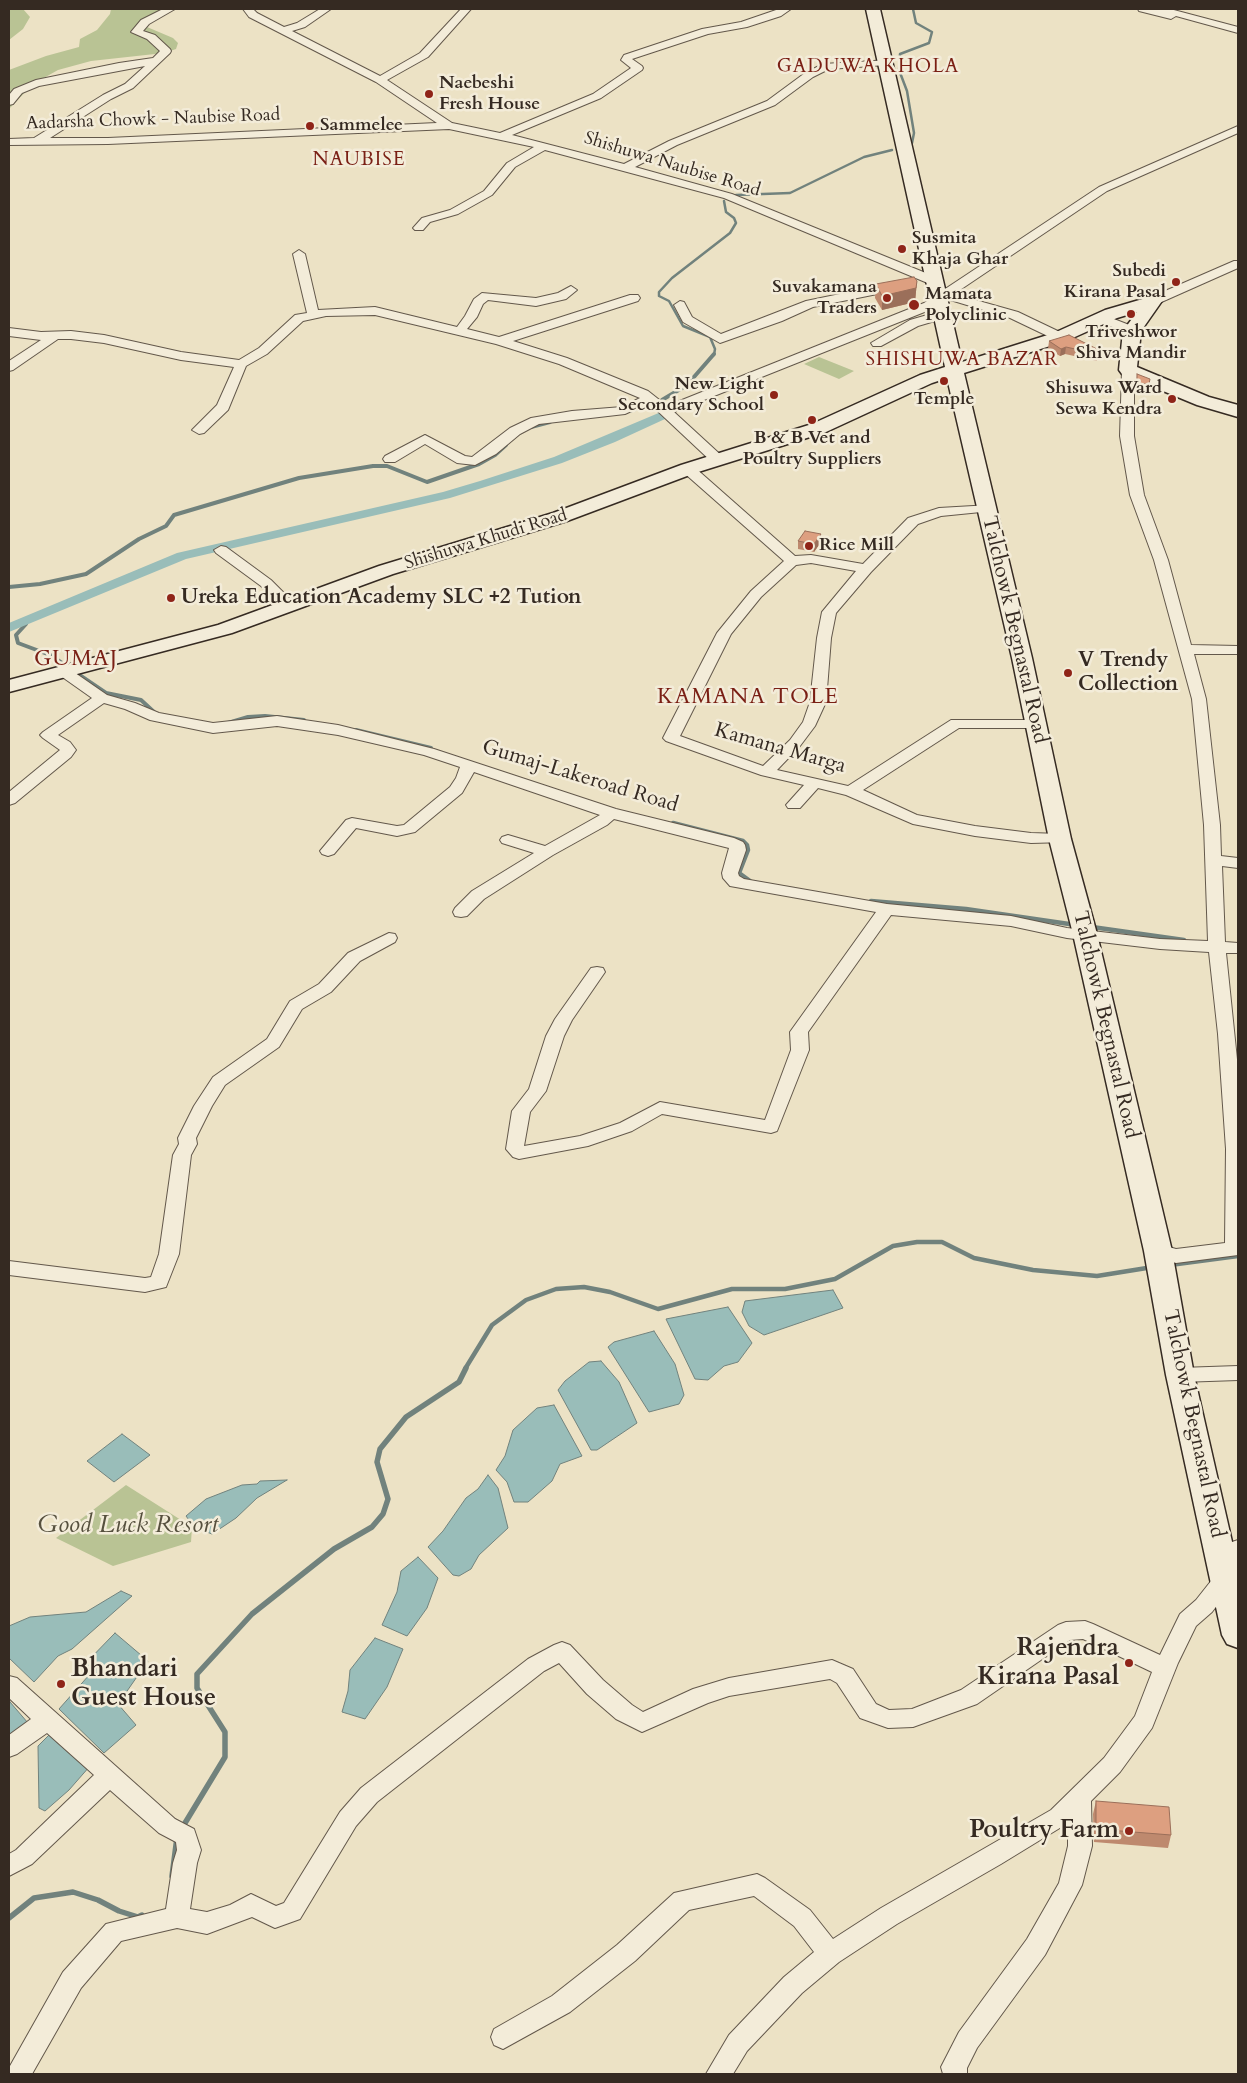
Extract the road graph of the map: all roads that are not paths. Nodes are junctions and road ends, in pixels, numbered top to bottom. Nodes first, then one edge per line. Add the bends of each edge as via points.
1 (170, 9) edge
2 (248, 9) edge
3 (326, 9) edge
4 (466, 9) edge
5 (786, 9) edge
6 (873, 9) edge
7 (1143, 9) edge
8 (1160, 9) edge
9 (1200, 9) edge
10 (1183, 16) junction
11 (285, 30) junction
12 (1238, 30) edge
13 (394, 58) dead end
14 (156, 61) junction
15 (886, 62) junction
16 (407, 66) junction
17 (380, 80) junction
18 (9, 102) edge
19 (449, 126) junction
20 (1238, 129) edge
21 (501, 136) junction
22 (1238, 136) edge
23 (9, 142) edge
24 (35, 142) junction
25 (544, 146) junction
26 (9, 149) edge
27 (627, 167) junction
28 (419, 228) dead end
29 (299, 254) dead end
30 (1238, 264) edge
31 (571, 290) dead end
32 (634, 298) dead end
33 (941, 299) junction
34 (1153, 301) junction
35 (680, 304) dead end
36 (314, 314) junction
37 (1101, 318) junction
38 (1133, 330) junction
39 (9, 332) edge
40 (458, 332) junction
41 (54, 336) junction
42 (1060, 337) junction
43 (500, 342) junction
44 (877, 343) dead end
45 (241, 364) junction
46 (9, 367) edge
47 (955, 370) junction
48 (1128, 370) junction
49 (650, 398) junction
50 (666, 411) junction
51 (1238, 411) edge
52 (199, 430) dead end
53 (390, 459) dead end
54 (718, 460) junction
55 (688, 468) junction
56 (986, 508) junction
57 (221, 550) dead end
58 (792, 560) junction
59 (866, 569) junction
60 (288, 605) junction
61 (1186, 649) junction
62 (1238, 650) edge
63 (64, 671) junction
64 (9, 686) edge
65 (102, 698) junction
66 (1035, 723) junction
67 (468, 765) junction
68 (766, 772) junction
69 (814, 783) junction
70 (851, 791) junction
71 (9, 800) edge
72 (794, 805) dead end
73 (611, 813) junction
74 (1060, 839) junction
75 (508, 840) dead end
76 (328, 850) dead end
77 (547, 852) junction
78 (1212, 860) junction
79 (1238, 863) edge
80 (887, 909) junction
81 (461, 912) dead end
82 (1085, 934) junction
83 (389, 938) dead end
84 (1216, 942) junction
85 (1238, 948) edge
86 (597, 972) dead end
87 (1233, 1035) edge
88 (1160, 1262) junction
89 (9, 1268) edge
90 (1238, 1373) edge
91 (1180, 1375) junction
92 (1238, 1548) edge
93 (1226, 1580) junction
94 (1238, 1635) edge
95 (1165, 1668) junction
96 (9, 1685) edge
97 (47, 1720) junction
98 (9, 1747) edge
99 (110, 1775) junction
100 (1080, 1797) junction
101 (9, 1866) edge
102 (177, 1917) junction
103 (830, 1954) junction
104 (503, 2037) dead end
105 (19, 2074) edge
106 (719, 2074) edge
107 (955, 2074) edge

1 - 14 street via 145,22 136,32 151,37 166,51
2 - 11 street via 253,15
3 - 11 street via 305,23
4 - 16 street via 430,50
5 - 21 street via 743,25 706,31 628,57 626,60 638,68 605,91
6 - 15 main road, Talchowk Begnastal Road
7 - 10 street
8 - 10 street
9 - 10 street
10 - 12 street
11 - 17 street
13 - 16 street via 393,64
14 - 18 street via 36,83 18,92
14 - 24 street via 129,86
15 - 27 street via 827,66 771,103 672,143
15 - 33 main road, Talchowk Begnastal Road
16 - 17 street
17 - 19 street
19 - 21 street, Shishuwa Naubise Road
19 - 24 street, Aadarsha Chowk - Naubise Road
20 - 33 street via 1103,189 1002,254
21 - 25 street, Shishuwa Naubise Road
22 - 33 street via 1110,190
23 - 24 street, Aadarsha Chowk - Naubise Road
24 - 26 street
25 - 27 street, Shishuwa Naubise Road
25 - 28 street via 511,165 488,193 454,212 426,220
27 - 33 street, Shishuwa Naubise Road via 728,196
29 - 36 street
30 - 34 street
31 - 40 street via 562,296 536,302 486,296 478,302
32 - 43 street
33 - 35 street via 810,304 720,339 687,319
33 - 42 street, Shishuwa Naubise Road via 1014,315
33 - 44 street via 914,323
33 - 47 main road, Talchowk Begnastal Road
33 - 50 street
34 - 37 main road, Shishuwa Khudi Road
34 - 38 main road
36 - 40 street via 375,311
36 - 45 street via 295,319 263,351
37 - 38 street
37 - 42 main road, Shishuwa Khudi Road
38 - 48 main road
39 - 41 street
40 - 43 street
41 - 45 street via 104,339 181,356
41 - 46 street
42 - 47 main road, Shishuwa Khudi Road
43 - 49 street via 563,360
45 - 52 street via 223,407
47 - 54 main road, Shishuwa Khudi Road via 926,379 819,428
47 - 56 main road, Talchowk Begnastal Road
48 - 51 main road
48 - 61 street via 1127,436 1137,495 1162,560
49 - 50 street
49 - 53 street via 625,410 536,420 515,431 475,461 462,460 424,439
50 - 54 street
54 - 55 main road, Shishuwa Khudi Road
55 - 58 street
55 - 60 main road, Shishuwa Khudi Road via 628,494 386,570
56 - 59 street via 939,512 913,521
56 - 66 main road, Talchowk Begnastal Road
57 - 60 street
58 - 59 street
58 - 68 street, Kamana Marga via 756,594 724,633 671,738
59 - 68 street via 829,612 818,702 810,723
60 - 63 main road, Shishuwa Khudi Road via 225,629
61 - 62 street
61 - 78 street via 1199,699 1212,825
63 - 64 main road, Shishuwa Khudi Road
63 - 65 street, Gumaj-Lakeroad Road
65 - 67 street, Gumaj-Lakeroad Road via 155,717 200,726 229,727 277,721 338,730
65 - 71 street via 48,735 65,745 66,754
66 - 70 street, Kamana Marga via 956,723
66 - 74 main road, Talchowk Begnastal Road
67 - 73 street, Gumaj-Lakeroad Road
67 - 76 street via 456,790 409,829 397,831 352,823
68 - 69 street, Kamana Marga
69 - 70 street, Kamana Marga
69 - 72 street
70 - 74 street via 913,819 975,831
73 - 77 street
73 - 80 street, Gumaj-Lakeroad Road via 733,842 738,850 730,873 736,882
74 - 82 main road, Talchowk Begnastal Road
75 - 77 street
77 - 81 street via 478,895
78 - 79 street
78 - 84 street
80 - 82 street, Gumaj-Lakeroad Road via 1011,920
80 - 86 street via 799,1032 800,1050 771,1127 660,1108 626,1127 582,1142 519,1152 515,1143 521,1111 537,1090 564,1019
82 - 84 street, Gumaj-Lakeroad Road via 1160,944
82 - 88 main road, Talchowk Begnastal Road
83 - 89 street via 354,957 325,988 296,1006 273,1043 220,1081 203,1106 182,1155 169,1254 158,1282 144,1285
84 - 85 street, Gumaj-Lakeroad Road
84 - 87 street
87 - 88 street via 1234,1249 1176,1256
88 - 91 main road, Talchowk Begnastal Road
90 - 91 street
91 - 93 main road, Talchowk Begnastal Road
92 - 93 street via 1234,1550 1237,1564
93 - 94 main road, Talchowk Begnastal Road
93 - 95 street via 1188,1620
95 - 100 street via 1144,1721 1112,1766
95 - 102 street via 1085,1630 1066,1631 968,1697 913,1718 888,1719 868,1711 845,1676 832,1669 728,1687 642,1723 595,1687 562,1651 536,1665 369,1795 348,1819 292,1911 275,1917 252,1905 207,1923
96 - 97 street
97 - 98 street
97 - 99 street
99 - 101 street via 24,1858
99 - 102 street via 176,1831 189,1850
100 - 103 street via 1059,1816 994,1857 889,1916
100 - 107 street via 1080,1846 1070,1885 1036,1947 968,2040 954,2067
102 - 105 street via 114,1932 72,1980
103 - 104 street via 802,1918 757,1885 682,1902 626,1953 561,2004
103 - 106 street via 793,1986 738,2043

